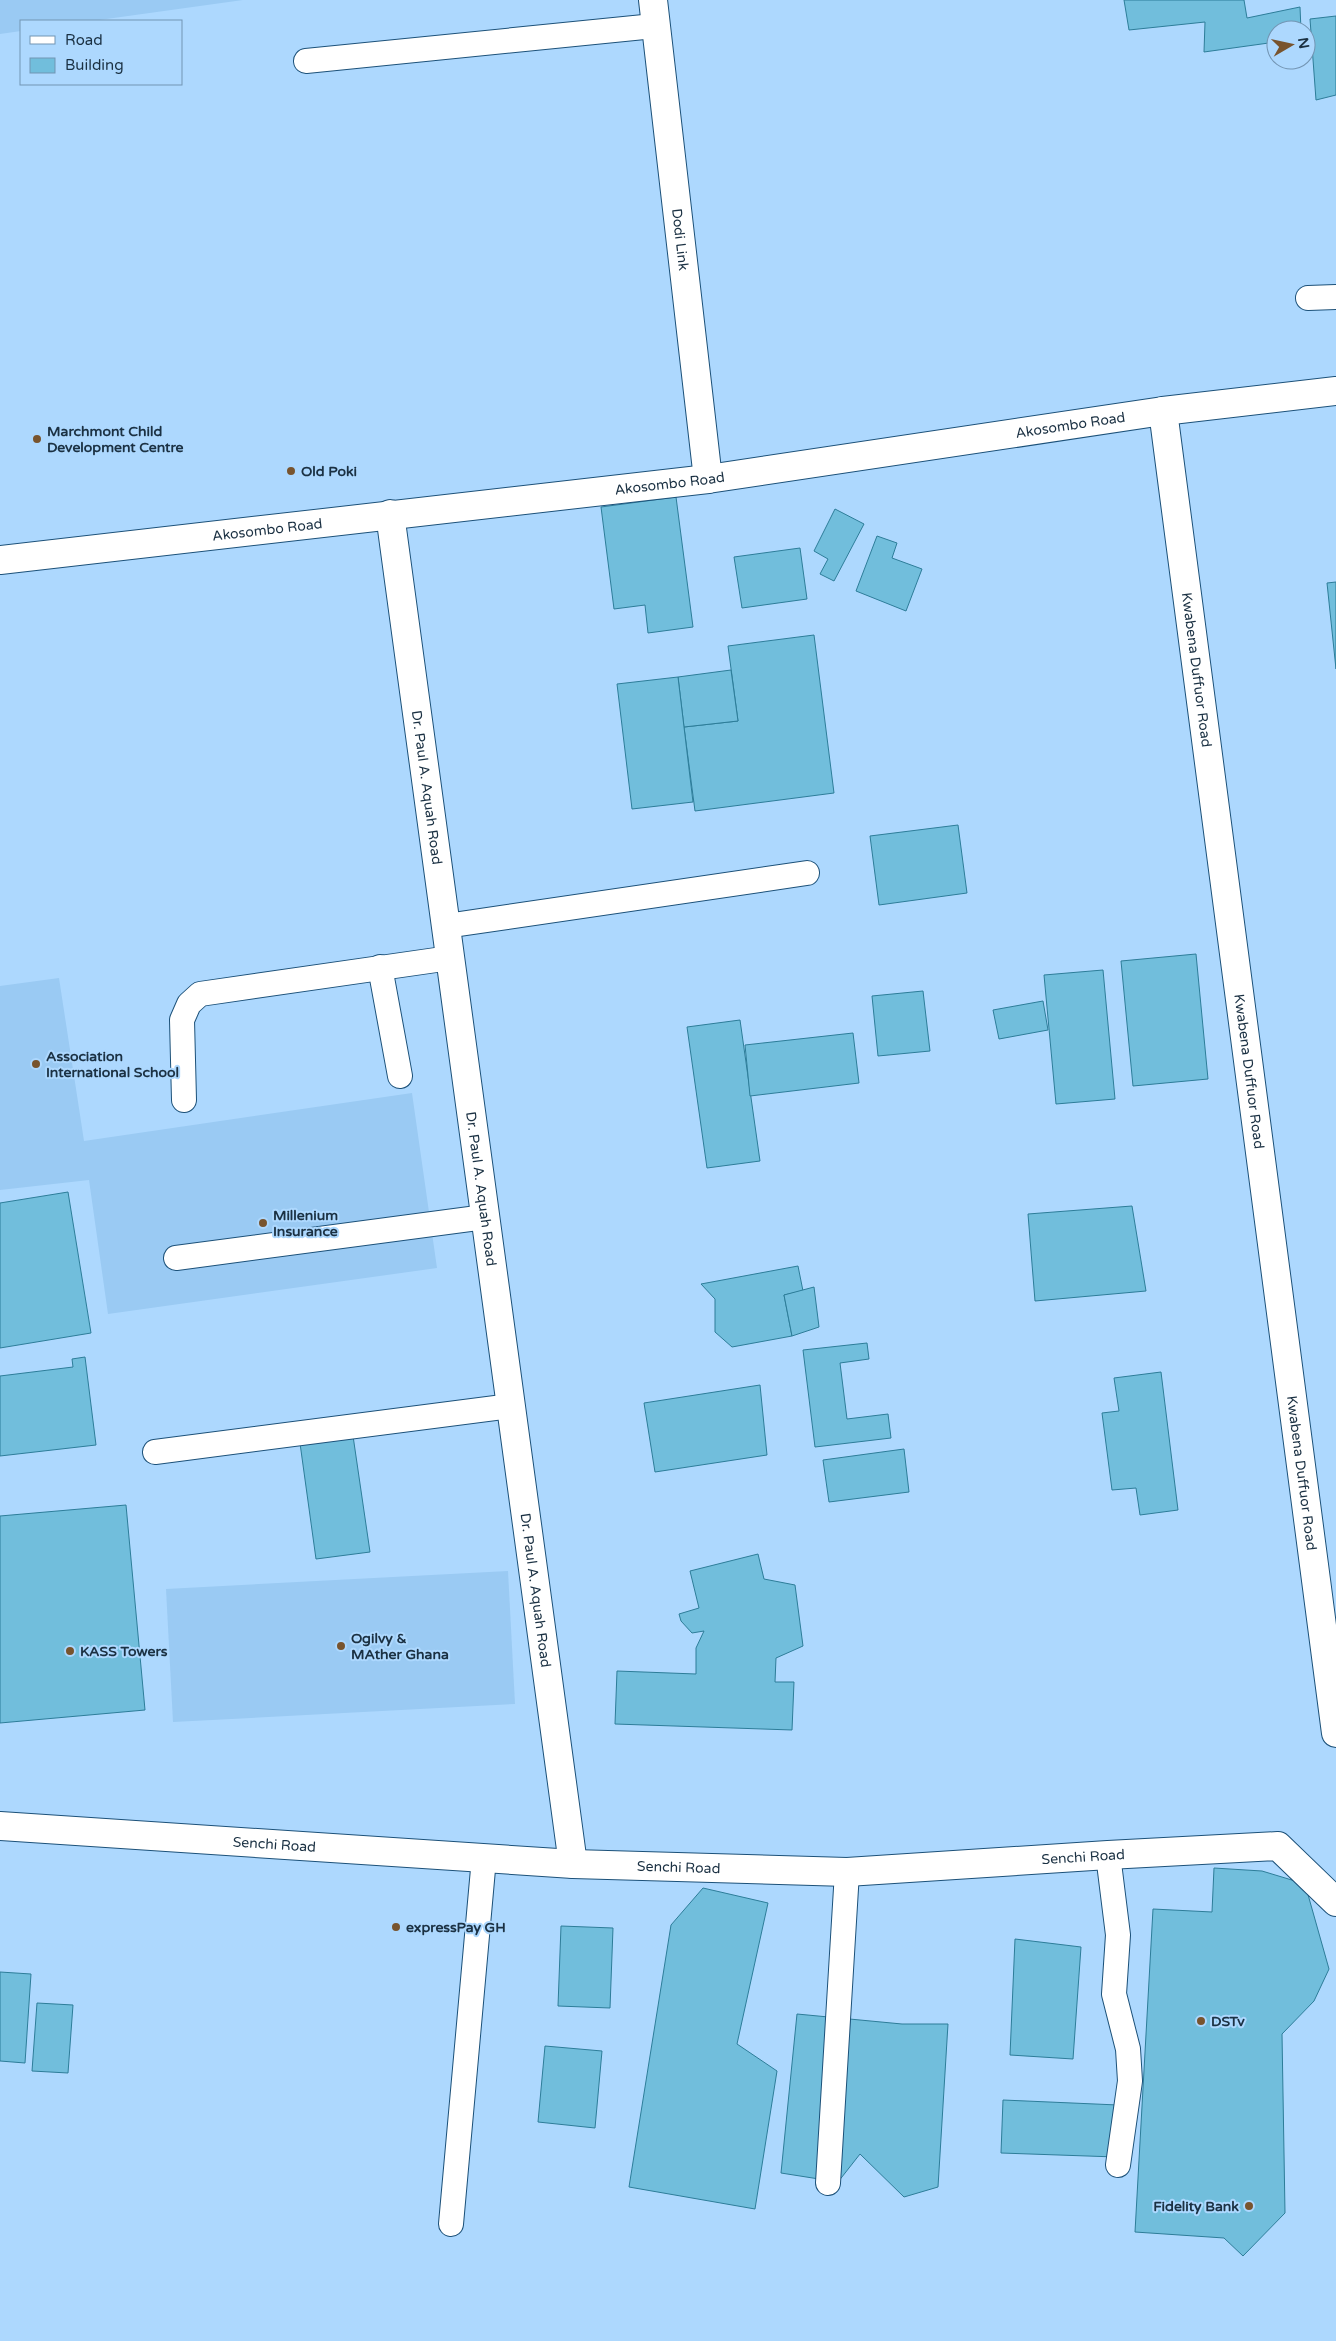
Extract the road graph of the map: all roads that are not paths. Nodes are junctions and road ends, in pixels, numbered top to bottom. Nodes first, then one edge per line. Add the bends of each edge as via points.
1 (653, 13) edge
2 (306, 61) dead end
3 (1336, 297) edge
4 (1308, 298) dead end
5 (1336, 391) edge
6 (1163, 410) junction
7 (708, 479) junction
8 (390, 514) junction
9 (0, 560) edge
10 (807, 873) dead end
11 (446, 926) junction
12 (450, 958) junction
13 (380, 967) junction
14 (400, 1076) dead end
15 (184, 1100) dead end
16 (486, 1217) junction
17 (176, 1258) dead end
18 (511, 1406) junction
19 (155, 1452) dead end
20 (1336, 1733) edge
21 (0, 1826) edge
22 (1108, 1855) junction
23 (484, 1858) junction
24 (573, 1864) junction
25 (847, 1872) junction
26 (1336, 1902) edge
27 (1118, 2165) dead end
28 (828, 2183) dead end
29 (451, 2224) dead end

1 - 2 lane
1 - 7 street, Dodi Link
3 - 4 lane
5 - 6 street, Akosombo Road
6 - 7 street, Akosombo Road
6 - 20 street, Kwabena Duffuor Road
7 - 8 street, Akosombo Road
8 - 9 street, Akosombo Road
8 - 11 street, Dr. Paul A. Aquah Road
10 - 11 lane
11 - 12 street, Dr. Paul A. Aquah Road
12 - 13 lane
12 - 16 street, Dr. Paul A. Aquah Road
13 - 14 lane
13 - 15 lane via 200,994 188,1004 182,1020
16 - 17 lane
16 - 18 street, Dr. Paul A. Aquah Road
18 - 19 lane
18 - 24 street, Dr. Paul A. Aquah Road
21 - 23 street, Senchi Road
22 - 25 street, Senchi Road
22 - 26 street, Senchi Road via 1278,1846
22 - 27 lane via 1118,1935 1114,1994 1128,2049 1130,2081
23 - 24 street, Senchi Road
23 - 29 lane
24 - 25 street, Senchi Road
25 - 28 lane

